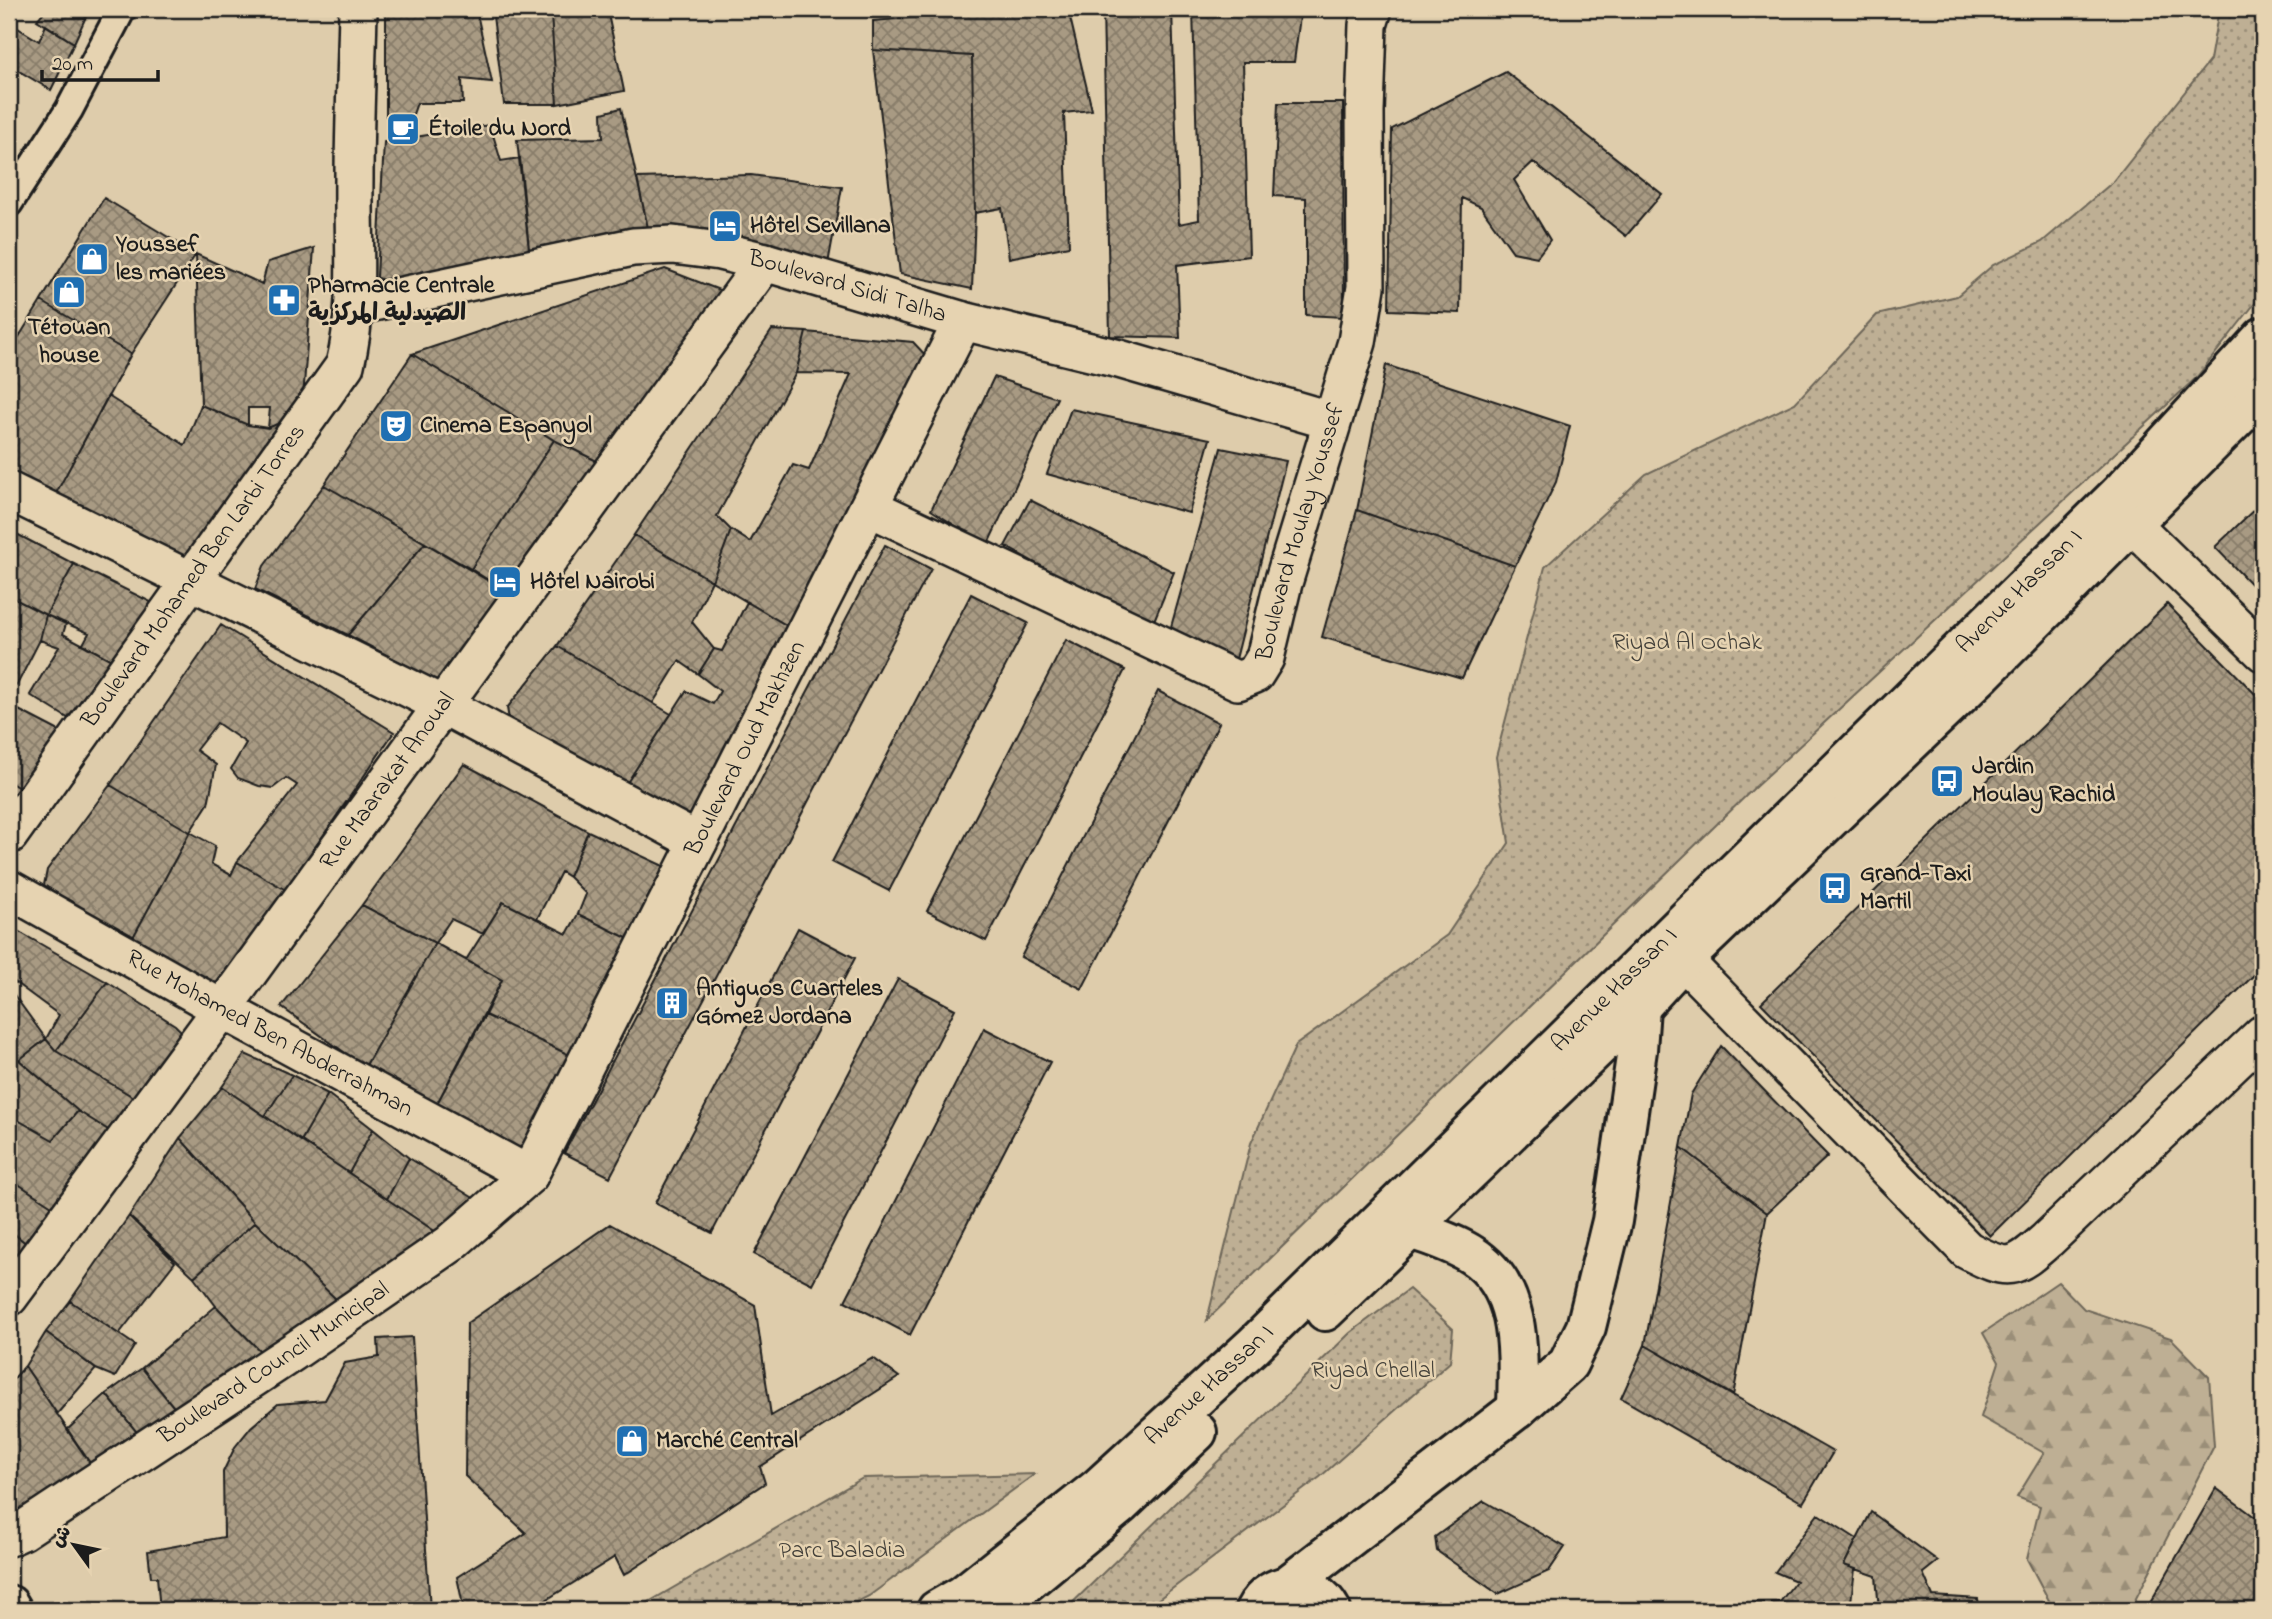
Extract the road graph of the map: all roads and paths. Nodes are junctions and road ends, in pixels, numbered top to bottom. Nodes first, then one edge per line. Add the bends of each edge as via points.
1 (122, 9) edge
2 (358, 9) edge
3 (1373, 9) edge
4 (9, 203) edge
5 (765, 262) junction
6 (355, 306) junction
7 (963, 321) junction
8 (2263, 337) edge
9 (2263, 392) edge
10 (1332, 421) junction
11 (9, 491) edge
12 (869, 508) junction
13 (2132, 524) junction
14 (191, 580) junction
15 (2263, 652) edge
16 (443, 705) junction
17 (9, 835) edge
18 (698, 842) junction
19 (9, 889) edge
20 (1684, 960) junction
21 (1640, 1007) junction
22 (222, 1009) junction
23 (2263, 1034) edge
24 (529, 1175) junction
25 (1412, 1229) junction
26 (9, 1297) edge
27 (1517, 1409) junction
28 (1359, 1529) junction
29 (9, 1537) edge
30 (1288, 1585) junction
31 (9, 1605) edge
32 (1329, 1606) edge
33 (1254, 1609) edge
34 (12, 1610) edge
35 (937, 1610) edge
36 (993, 1610) edge

1 - 4 street via 69,110
2 - 6 street, Boulevard Mohamed Ben Larbi Torres
3 - 10 street, Boulevard Moulay Youssef via 1368,25 1365,112 1366,288 1357,342
5 - 6 street, Boulevard Sidi Talha via 673,245 633,247
5 - 7 street, Boulevard Sidi Talha
5 - 16 street, Rue Maarakat Anoual
6 - 14 street, Boulevard Mohamed Ben Larbi Torres via 345,365
7 - 10 street, Boulevard Sidi Talha via 1119,359
7 - 12 street, Boulevard Oud Makhzen
8 - 35 main road, Avenue Hassan I via 2119,494 1254,1345 1098,1488 963,1595
9 - 13 main road, Avenue Hassan I
10 - 12 street, Boulevard Moulay Youssef via 1265,658 1255,674 1238,681
11 - 14 street
12 - 18 street, Boulevard Oud Makhzen
13 - 15 street
13 - 20 main road, Avenue Hassan I
14 - 16 street
14 - 17 street, Boulevard Mohamed Ben Larbi Torres
16 - 18 street
16 - 22 street, Rue Maarakat Anoual
18 - 24 street, Boulevard Oud Makhzen
19 - 22 street, Rue Mohamed Ben Abderrahman
20 - 21 main road, Avenue Hassan I
20 - 23 street via 1968,1250 2004,1265 2022,1262 2030,1255
21 - 25 main road, Avenue Hassan I
21 - 27 main road via 1612,1221 1586,1327 1568,1364
22 - 24 street, Rue Mohamed Ben Abderrahman
22 - 26 street, Rue Maarakat Anoual
24 - 29 street, Boulevard Council Municipal via 450,1244
25 - 27 main road via 1471,1254 1499,1279 1518,1341
25 - 36 main road, Avenue Hassan I via 1120,1505
27 - 28 main road
28 - 30 main road
28 - 32 main road
30 - 32 main road via 1311,1589
30 - 33 main road via 1264,1596
31 - 34 main road

